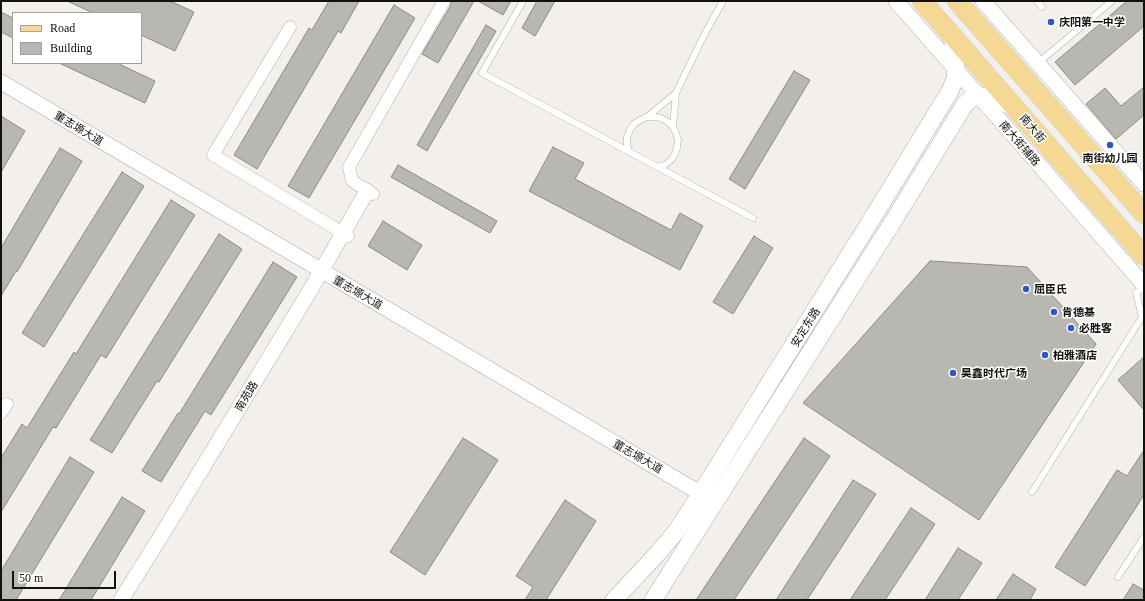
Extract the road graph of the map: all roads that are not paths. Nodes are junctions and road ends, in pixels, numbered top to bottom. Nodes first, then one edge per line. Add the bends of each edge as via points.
1 (444, 1) edge
2 (523, 1) edge
3 (723, 1) edge
4 (896, 1) edge
5 (922, 1) edge
6 (957, 1) edge
7 (984, 1) edge
8 (1037, 1) edge
9 (1112, 1) edge
10 (1042, 7) dead end
11 (290, 27) dead end
12 (952, 35) junction
13 (1038, 63) junction
14 (956, 70) junction
15 (1, 82) edge
16 (1, 91) edge
17 (676, 93) junction
18 (979, 97) junction
19 (1017, 110) junction
20 (647, 117) junction
21 (673, 127) junction
22 (629, 152) junction
23 (658, 167) junction
24 (1144, 184) edge
25 (370, 192) joint
26 (1144, 214) edge
27 (753, 218) dead end
28 (345, 235) junction
29 (1144, 256) edge
30 (322, 275) junction
31 (1144, 284) edge
32 (1144, 288) edge
33 (1032, 492) dead end
34 (699, 496) junction
35 (714, 505) junction
36 (1144, 537) edge
37 (1118, 577) dead end
38 (120, 600) edge
39 (128, 600) edge
40 (614, 600) edge
41 (653, 600) edge

1 - 25 street via 349,168 352,181
2 - 22 lane via 482,73
3 - 17 lane
4 - 14 street, 南大街辅路
5 - 12 main road, 南大街
6 - 26 main road
7 - 13 street
8 - 10 lane
9 - 13 lane
11 - 28 street via 213,155
12 - 14 main road, 安定东路
12 - 19 main road, 南大街
13 - 24 street
14 - 18 street, 南大街辅路
14 - 34 main road, 安定东路 via 950,91
15 - 30 street, 董志塬大道
16 - 30 street, 董志塬大道
17 - 20 lane
17 - 21 lane
18 - 19 main road via 994,98
18 - 31 street, 南大街辅路
18 - 35 main road, 安定东路 via 972,98 965,104
19 - 29 main road, 南大街
20 - 21 lane via 661,118
20 - 22 lane via 634,124 630,130 627,137
21 - 23 lane via 678,140 675,154 665,165
22 - 23 lane
23 - 27 lane
25 - 28 street, 南苑路
28 - 30 street, 南苑路
30 - 34 street, 董志塬大道
30 - 38 street, 南苑路
30 - 39 street, 南苑路 via 175,527
32 - 33 lane via 1136,292 1142,317
34 - 35 street, 董志塬大道
34 - 40 main road, 安定东路 via 675,533
35 - 41 main road, 安定东路
36 - 37 lane

